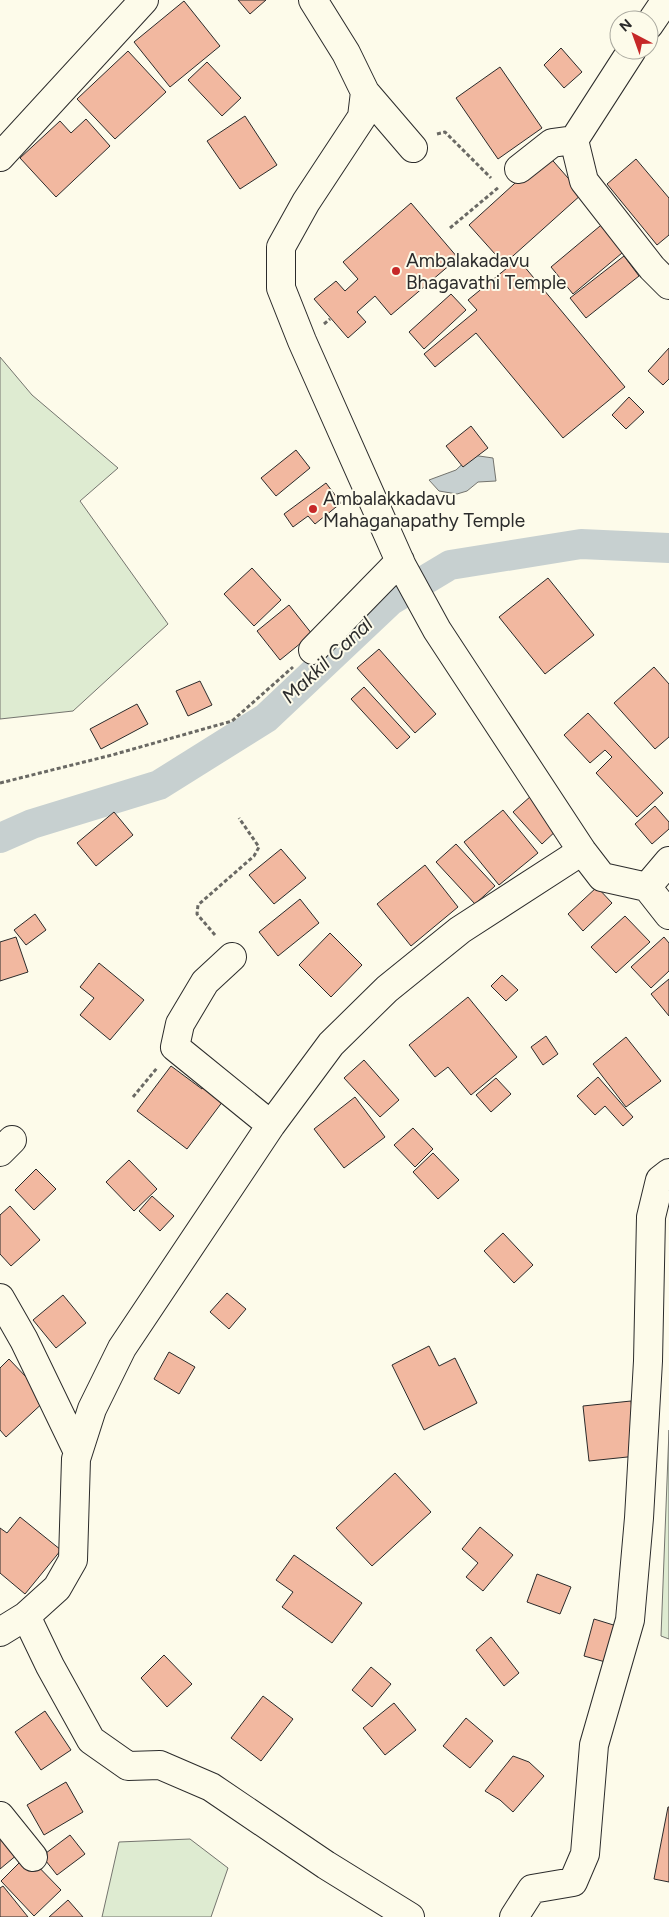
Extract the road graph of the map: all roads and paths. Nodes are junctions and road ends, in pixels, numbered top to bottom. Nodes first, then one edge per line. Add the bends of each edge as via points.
1 (144, 0) edge
2 (313, 0) edge
3 (626, 60) edge
4 (365, 92) junction
5 (574, 140) junction
6 (413, 148) joint
7 (0, 157) edge
8 (519, 170) dead end
9 (450, 228) dead end
10 (669, 285) edge
11 (401, 563) junction
12 (312, 650) joint
13 (0, 783) edge
14 (239, 818) dead end
15 (582, 852) junction
16 (669, 861) edge
17 (647, 887) junction
18 (669, 915) edge
19 (232, 957) joint
20 (175, 1047) junction
21 (133, 1097) dead end
22 (271, 1125) junction
23 (669, 1173) edge
24 (1, 1300) edge
25 (78, 1452) junction
26 (26, 1616) junction
27 (0, 1632) edge
28 (0, 1816) edge
29 (33, 1857) dead end
30 (410, 1917) edge
31 (514, 1917) edge

1 - 7 street
2 - 4 street via 346,53
3 - 5 street
4 - 6 street
4 - 11 street via 362,117 306,202 281,247 281,288
5 - 8 street via 552,143
5 - 10 street via 584,181
6 - 9 path via 445,132 501,185
11 - 12 street
11 - 15 street via 437,630
12 - 13 path via 232,721
14 - 19 path via 259,847 254,856 198,905 197,914
15 - 17 street via 602,877
15 - 22 street via 460,930 388,989 331,1044
16 - 17 street
17 - 18 street
19 - 20 street via 205,982 180,1024
20 - 21 path
20 - 22 street
22 - 25 street via 122,1348 92,1410
23 - 31 street via 660,1180 651,1217 648,1362 630,1620 594,1745 586,1854 573,1882 532,1889
24 - 25 street
25 - 26 street via 73,1560 57,1588
26 - 27 street
26 - 30 street via 90,1740 128,1766 160,1765 211,1787
28 - 29 street

